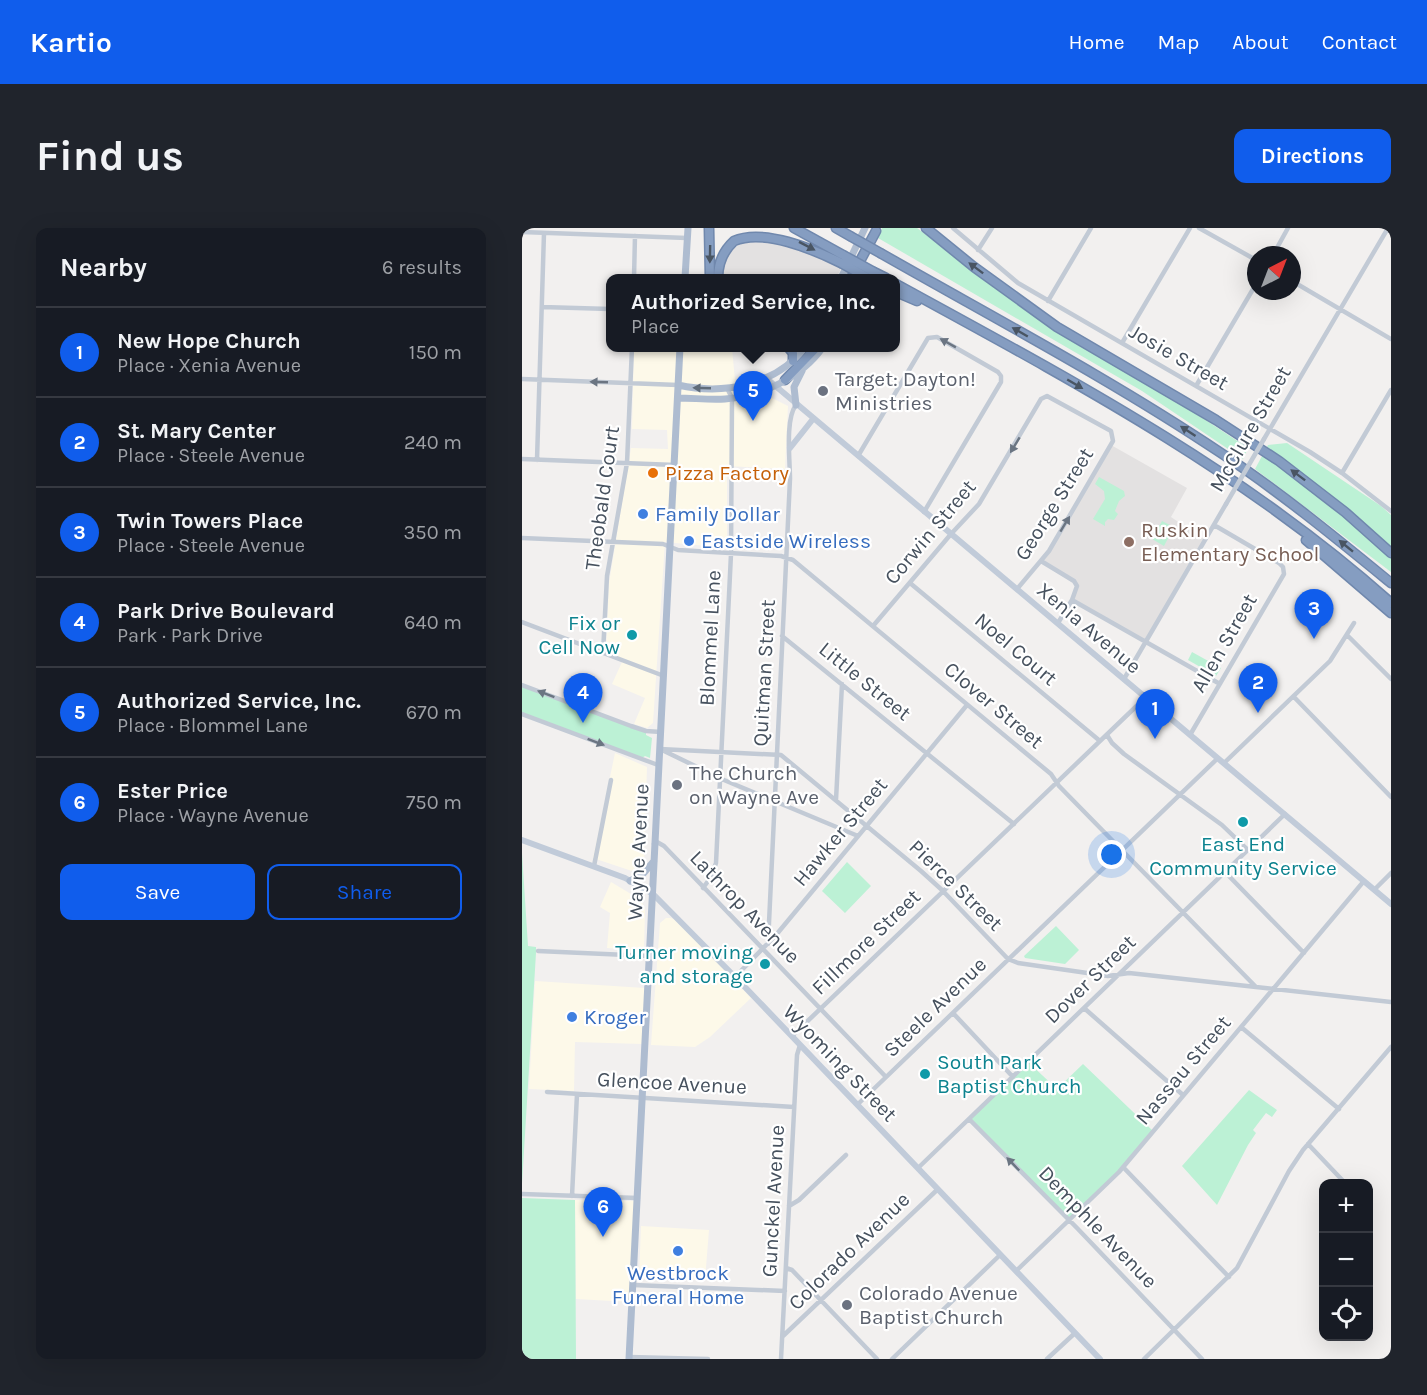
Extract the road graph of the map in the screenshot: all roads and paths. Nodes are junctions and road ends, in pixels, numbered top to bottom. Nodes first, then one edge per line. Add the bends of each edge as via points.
1 (688, 228) edge
2 (794, 228) edge
3 (836, 228) edge
4 (865, 228) edge
5 (926, 228) edge
6 (931, 228) edge
7 (953, 228) edge
8 (992, 228) edge
9 (1090, 228) edge
10 (1190, 228) edge
11 (1199, 228) edge
12 (1288, 228) edge
13 (1388, 228) edge
14 (709, 229) edge
15 (877, 229) edge
16 (522, 232) edge
17 (544, 233) junction
18 (635, 236) junction
19 (687, 238) junction
20 (942, 241) junction
21 (1278, 246) edge
22 (978, 250) junction
23 (1247, 255) edge
24 (842, 259) junction
25 (634, 274) edge
26 (685, 274) edge
27 (710, 274) edge
28 (719, 274) edge
29 (842, 274) edge
30 (854, 274) edge
31 (858, 274) edge
32 (868, 274) edge
33 (900, 286) edge
34 (1301, 286) edge
35 (900, 294) edge
36 (1247, 299) edge
37 (1048, 301) junction
38 (542, 307) junction
39 (606, 309) edge
40 (1340, 309) junction
41 (968, 324) junction
42 (1391, 339) edge
43 (1122, 343) junction
44 (632, 352) edge
45 (680, 352) edge
46 (792, 352) edge
47 (801, 352) edge
48 (813, 352) edge
49 (819, 352) edge
50 (793, 361) junction
51 (804, 367) junction
52 (522, 378) edge
53 (766, 378) junction
54 (539, 379) junction
55 (785, 380) junction
56 (631, 383) junction
57 (678, 385) junction
58 (774, 386) junction
59 (1196, 386) junction
60 (727, 388) junction
61 (1391, 390) edge
62 (1046, 396) joint
63 (678, 398) junction
64 (732, 398) junction
65 (796, 405) junction
66 (813, 418) junction
67 (1270, 428) junction
68 (790, 448) junction
69 (858, 456) junction
70 (522, 459) edge
71 (537, 460) junction
72 (627, 464) junction
73 (675, 465) junction
74 (1342, 473) junction
75 (1251, 493) junction
76 (1391, 511) edge
77 (924, 512) junction
78 (1214, 525) junction
79 (951, 534) junction
80 (522, 538) edge
81 (613, 542) junction
82 (671, 547) junction
83 (1391, 553) edge
84 (731, 554) junction
85 (785, 557) junction
86 (1041, 561) junction
87 (910, 582) junction
88 (1391, 583) edge
89 (1017, 589) junction
90 (1072, 600) junction
91 (1391, 603) edge
92 (1391, 613) edge
93 (522, 622) edge
94 (1058, 623) junction
95 (1354, 623) dead end
96 (873, 626) junction
97 (1347, 635) junction
98 (782, 636) junction
99 (1146, 641) junction
100 (603, 653) junction
101 (664, 676) junction
102 (1124, 679) junction
103 (1391, 679) edge
104 (842, 684) junction
105 (1220, 684) junction
106 (522, 685) edge
107 (1294, 697) junction
108 (1146, 698) junction
109 (967, 705) junction
110 (522, 714) edge
111 (661, 732) junction
112 (1107, 735) junction
113 (1190, 735) junction
114 (1100, 741) junction
115 (659, 749) junction
116 (721, 751) junction
117 (928, 752) junction
118 (776, 753) junction
119 (1221, 760) junction
120 (658, 765) junction
121 (720, 778) junction
122 (611, 780) dead end
123 (1058, 782) junction
124 (1181, 794) junction
125 (1391, 797) edge
126 (836, 800) junction
127 (774, 801) junction
128 (1285, 813) junction
129 (1014, 824) junction
130 (866, 826) junction
131 (858, 836) junction
132 (522, 840) edge
133 (654, 844) junction
134 (1248, 850) junction
135 (1122, 851) junction
136 (654, 861) junction
137 (594, 866) junction
138 (1225, 872) junction
139 (1391, 873) edge
140 (630, 881) junction
141 (1364, 881) junction
142 (703, 888) junction
143 (1374, 890) junction
144 (943, 892) junction
145 (652, 894) junction
146 (1391, 904) edge
147 (1183, 913) junction
148 (768, 944) junction
149 (763, 950) junction
150 (538, 951) dead end
151 (1304, 952) junction
152 (649, 956) junction
153 (1008, 959) junction
154 (1118, 975) junction
155 (735, 977) junction
156 (1256, 987) junction
157 (1274, 989) junction
158 (1391, 1002) edge
159 (1084, 1008) junction
160 (820, 1009) junction
161 (953, 1013) junction
162 (1241, 1027) junction
163 (792, 1036) junction
164 (800, 1045) junction
165 (1391, 1047) edge
166 (886, 1077) junction
167 (1013, 1077) junction
168 (547, 1092) dead end
169 (577, 1094) junction
170 (1183, 1095) junction
171 (643, 1098) junction
172 (857, 1104) junction
173 (794, 1107) junction
174 (1339, 1109) junction
175 (969, 1119) junction
176 (1308, 1144) junction
177 (846, 1155) dead end
178 (1123, 1167) junction
179 (918, 1168) junction
180 (1341, 1179) edge
181 (938, 1189) junction
182 (522, 1194) edge
183 (572, 1196) junction
184 (638, 1198) junction
185 (789, 1206) junction
186 (1069, 1221) junction
187 (1000, 1255) junction
188 (786, 1268) junction
189 (1016, 1271) junction
190 (1229, 1277) junction
191 (633, 1285) junction
192 (784, 1291) junction
193 (821, 1300) junction
194 (1174, 1330) junction
195 (1075, 1333) junction
196 (782, 1336) junction
197 (629, 1358) edge
198 (708, 1359) edge
199 (781, 1359) edge
200 (877, 1359) edge
201 (892, 1359) edge
202 (1047, 1359) edge
203 (1100, 1359) edge
204 (1144, 1359) edge
205 (1202, 1359) edge

1 - 19 main road
2 - 24 highway
88 -> 3 highway, bridge via 1222,453 1104,380
4 - 29 main road
5 - 20 highway
6 - 20 highway
7 - 22 street, Josie Street
8 - 22 street
9 - 37 street
10 - 43 street
11 - 23 street
12 - 21 street
13 - 40 street, McClure Street
14 -> 27 highway
15 - 30 highway
15 - 31 main road
16 - 17 street
17 - 18 street
17 - 38 street
18 - 19 street
18 - 25 street
19 - 26 main road
83 -> 20 highway via 1279,461 1057,327
22 - 37 street, Josie Street via 1004,273
28 -> 24 highway via 728,246 751,231 779,233
24 - 32 highway, bridge
33 - 41 highway
34 - 40 street
35 - 41 highway
36 - 59 street
37 - 43 street, Josie Street
38 - 39 street
38 - 54 street
40 - 42 street
40 - 67 street, McClure Street
41 -> 75 highway via 1149,427
43 - 59 street, Josie Street
44 - 56 street, Theobald Court
45 - 57 main road, Wayne Avenue
46 - 50 highway
47 - 50 main road
48 - 55 highway
49 - 51 main road
50 - 53 main road
51 - 55 main road
51 - 65 main road via 794,387
52 - 54 street
53 - 58 street, Xenia Avenue
53 - 60 main road
56 -> 54 street
54 - 71 street
55 - 58 main road
56 - 57 street
56 - 72 street, Theobald Court
60 -> 57 main road
57 - 63 main road, Wayne Avenue
58 - 64 main road
58 - 65 street, Xenia Avenue
59 - 67 street, Josie Street
60 - 64 street, Blommel Lane
61 - 74 street
62 -> 79 street, Corwin Street via 985,494
86 -> 62 street, George Street via 1113,441 1113,434
63 - 64 main road
63 - 73 main road, Wayne Avenue
64 - 84 street, Blommel Lane
65 - 66 street, Xenia Avenue
65 - 68 street, Quitman Street via 791,417
66 - 68 street
66 - 69 street, Xenia Avenue
67 - 74 street, Josie Street
67 - 78 street, McClure Street, bridge
68 - 85 street, Quitman Street
69 - 77 street, Xenia Avenue
77 -> 69 street via 1001,382 998,372 937,337 928,338
70 - 71 street
71 - 72 street
72 - 73 street
72 - 81 street, Theobald Court
73 - 82 main road, Wayne Avenue
74 - 76 street, Josie Street
75 - 91 highway
75 - 92 highway
77 - 79 street, Xenia Avenue
78 - 99 street, McClure Street
78 - 105 street, Allen Street via 1279,563 1284,574
79 - 87 street, Corwin Street
79 - 89 street, Xenia Avenue
80 - 81 street, Clover Street
81 - 82 street, Clover Street
81 - 100 street, Theobald Court
82 - 84 street, Clover Street
82 - 101 main road, Wayne Avenue
84 - 85 street, Clover Street
84 - 116 street, Blommel Lane
85 - 96 street, Clover Street via 794,560
85 - 98 street, Quitman Street
86 - 89 street, George Street
86 - 90 street via 1076,583
87 - 96 street, Corwin Street
87 - 114 street, Noel Court
89 - 94 street, Xenia Avenue
90 - 94 street
90 - 99 street
93 - 100 street
94 - 102 street, Xenia Avenue
95 - 97 street, Steele Avenue
96 - 109 street, Clover Street
97 - 103 street
97 - 107 street, Steele Avenue via 1330,661
98 - 104 street, Little Street
98 - 118 street, Quitman Street
99 - 102 street, McClure Street
99 - 105 street
100 - 101 street
101 - 111 main road, Wayne Avenue
102 - 108 street, Xenia Avenue
104 - 117 street, Little Street
104 - 126 street
105 - 113 street, Allen Street
111 -> 106 street via 631,726
107 - 119 street, Steele Avenue
107 - 125 street
108 - 112 street, Fillmore Street
108 - 113 street, Xenia Avenue
109 - 117 street, Hawker Street
109 - 123 street, Clover Street
110 -> 120 street
111 - 115 main road, Wayne Avenue
112 - 114 street, Fillmore Street
112 - 124 street via 1124,754
113 - 119 street, Xenia Avenue
114 - 123 street, Fillmore Street
115 - 116 street
115 - 120 main road, Wayne Avenue
115 - 121 street
116 - 118 street
116 - 121 street, Blommel Lane
117 - 129 street, Little Street
117 - 130 street, Hawker Street
118 - 126 street, Pierce Street
118 - 127 street, Quitman Street
119 - 124 street, Steele Avenue
119 - 128 street, Xenia Avenue
120 - 133 main road, Wayne Avenue
121 - 127 street
121 - 142 street, Blommel Lane via 716,863
122 - 137 street
123 - 129 street, Fillmore Street
123 - 135 street, Clover Street
124 - 134 street
124 - 135 street, Steele Avenue
126 - 130 street, Pierce Street
127 - 131 street
127 - 148 street, Quitman Street
128 - 134 street, Dover Street
128 - 141 street, Xenia Avenue
129 - 144 street, Fillmore Street
130 - 131 street, Hawker Street
130 - 144 street, Pierce Street
131 - 148 street, Hawker Street
132 - 137 street, Wyoming Street
133 - 136 main road, Wayne Avenue
133 - 142 street, Lathrop Avenue via 663,846
134 - 138 street, Dover Street
135 - 147 street, Clover Street
135 - 153 street, Steele Avenue
136 - 140 main road via 642,875
136 - 145 main road, Wayne Avenue
137 - 140 street, Wyoming Street
138 - 147 street, Dover Street
138 - 151 street
139 - 143 street
140 - 145 street, Wyoming Street
141 - 143 street, Xenia Avenue
141 - 151 street, Nassau Street
142 - 149 street, Lathrop Avenue
143 - 146 street, Xenia Avenue
144 - 153 street, Pierce Street
144 - 160 street, Fillmore Street
145 - 152 main road, Wayne Avenue
145 - 155 street, Wyoming Street
147 - 154 street, Dover Street
147 - 156 street, Clover Street
148 - 149 street, Hawker Street
149 - 155 street, Hawker Street
149 - 160 street, Lathrop Avenue
150 - 152 street
151 - 157 street, Nassau Street
152 - 171 main road, Wayne Avenue
153 - 154 street, Pierce Street
153 - 161 street, Steele Avenue
154 - 156 street, Pierce Street
154 - 159 street, Dover Street
155 - 163 street, Wyoming Street
156 - 157 street
157 - 158 street
157 - 162 street, Nassau Street
159 - 167 street, Dover Street
159 - 170 street
160 - 163 street, Fillmore Street
160 - 166 street, Lathrop Avenue
161 - 166 street, Steele Avenue
161 - 167 street
162 - 170 street, Nassau Street
162 - 174 street
163 - 164 street, Wyoming Street
164 - 172 street, Wyoming Street
164 - 173 street, Gunckel Avenue
165 - 174 street
166 - 172 street, Steele Avenue
167 - 175 street, Dover Street
168 - 169 street, Glencoe Avenue
169 - 171 street, Glencoe Avenue
169 - 183 street
170 - 178 street, Nassau Street
171 - 173 street, Glencoe Avenue
171 - 184 main road, Wayne Avenue
172 - 179 street, Wyoming Street
173 - 185 street, Gunckel Avenue
174 - 176 street
175 - 179 street, Dover Street
186 -> 175 street, Demphle Avenue
176 - 180 street
176 - 190 street via 1289,1171 1244,1258
177 - 185 street
178 - 186 street, Nassau Street
178 - 190 street
179 - 181 street, Wyoming Street
181 - 187 street, Wyoming Street
181 - 193 street, Colorado Avenue
182 - 183 street
183 - 184 street
184 - 191 main road, Wayne Avenue
185 - 188 street, Gunckel Avenue
186 - 189 street, Nassau Street
186 - 194 street, Demphle Avenue
187 - 189 street, Wyoming Street
187 - 201 street
188 - 192 street, Gunckel Avenue
188 - 193 street
189 - 195 street, Wyoming Street
190 - 194 street
191 - 192 street
191 - 197 main road, Wayne Avenue
192 - 196 street, Gunckel Avenue
193 - 196 street, Colorado Avenue
193 - 200 street
194 - 204 street
194 - 205 street, Demphle Avenue
195 - 202 street
195 - 203 street, Wyoming Street
196 - 199 street, Gunckel Avenue
197 - 198 street

